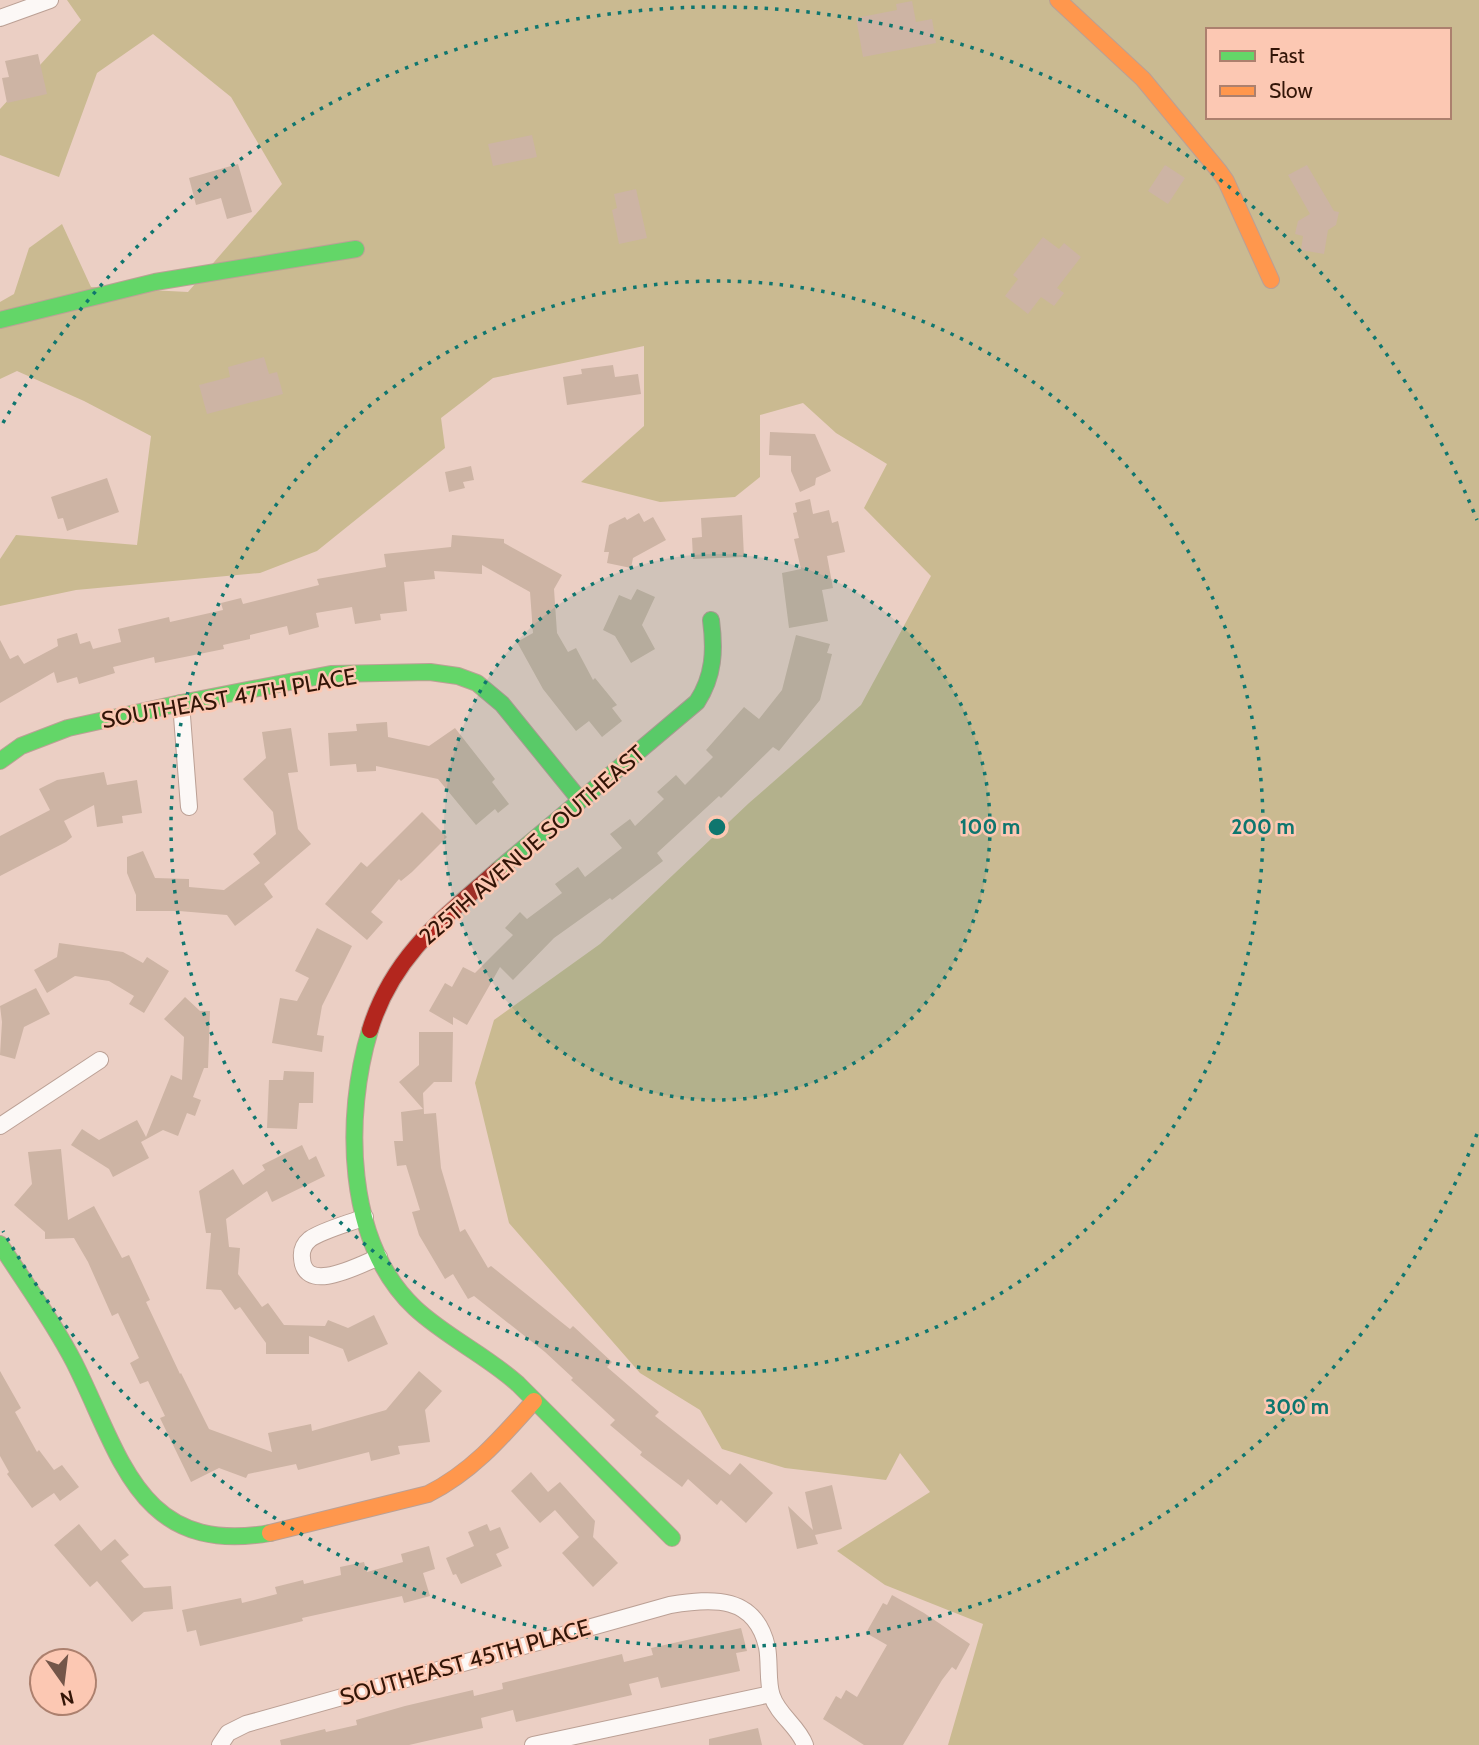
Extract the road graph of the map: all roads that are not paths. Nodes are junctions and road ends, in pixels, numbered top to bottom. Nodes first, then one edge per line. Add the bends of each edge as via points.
1 (50, 0) edge
2 (1058, 0) edge
3 (0, 18) edge
4 (356, 249) dead end
5 (1271, 280) dead end
6 (0, 320) edge
7 (711, 620) dead end
8 (181, 703) junction
9 (0, 761) edge
10 (580, 800) junction
11 (189, 807) dead end
12 (100, 1060) dead end
13 (0, 1126) edge
14 (365, 1217) junction
15 (0, 1244) edge
16 (379, 1257) junction
17 (534, 1401) junction
18 (672, 1538) dead end
19 (771, 1694) junction
20 (220, 1745) edge
21 (533, 1745) edge
22 (805, 1745) edge

1 - 3 street
2 - 5 street via 1143,79 1219,171
4 - 6 street via 155,282
7 - 10 street, 225TH AVENUE SOUTHEAST via 711,678 697,702
8 - 9 street, SOUTHEAST 47TH PLACE via 45,735
8 - 10 street, SOUTHEAST 47TH PLACE via 331,674 430,672 458,676 477,683 502,704
8 - 11 street
10 - 14 street, 225TH AVENUE SOUTHEAST via 441,920 411,952 388,988 357,1080 353,1133
12 - 13 street
14 - 16 street, 225TH AVENUE SOUTHEAST
14 - 16 street via 311,1238 303,1247 303,1266 310,1274 331,1276
15 - 17 street via 64,1343 132,1484 161,1514 195,1531 241,1537 270,1534 428,1494 477,1464
16 - 17 street, 225TH AVENUE SOUTHEAST via 386,1273 421,1314 509,1376
17 - 18 street, 225TH AVENUE SOUTHEAST
19 - 20 street, SOUTHEAST 45TH PLACE via 767,1646 752,1617 738,1605 699,1600 246,1724 228,1733
19 - 21 street
19 - 22 street

